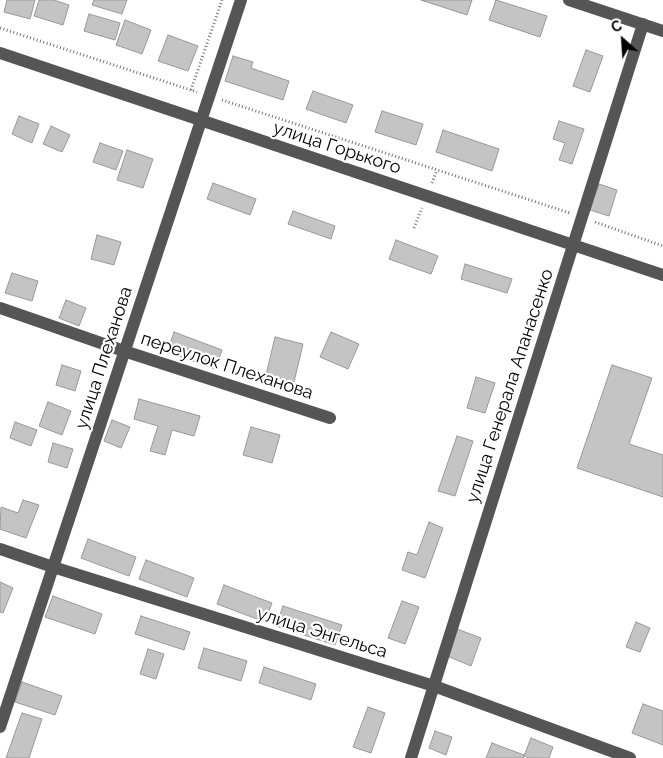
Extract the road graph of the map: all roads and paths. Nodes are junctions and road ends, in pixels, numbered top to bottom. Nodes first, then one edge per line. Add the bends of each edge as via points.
1 (222, 0) edge
2 (241, 0) edge
3 (569, 0) edge
4 (643, 24) junction
5 (0, 28) edge
6 (663, 31) edge
7 (0, 53) edge
8 (191, 90) junction
9 (209, 96) junction
10 (201, 121) junction
11 (582, 217) junction
12 (573, 245) junction
13 (663, 246) edge
14 (663, 275) edge
15 (0, 308) edge
16 (124, 351) junction
17 (330, 418) dead end
18 (0, 549) edge
19 (53, 567) junction
20 (434, 686) junction
21 (0, 727) edge
22 (411, 758) edge
23 (630, 758) edge

1 - 8 path
2 - 9 street, улица Плеханова
3 - 4 street
4 - 6 street
4 - 11 street, улица Генерала Апанасенко
5 - 8 path
7 - 10 street, улица Горького
8 - 9 path
9 - 10 street, улица Плеханова
9 - 11 path
10 - 12 street, улица Горького
10 - 16 street, улица Плеханова
11 - 12 street, улица Генерала Апанасенко
11 - 13 path
12 - 14 street, улица Горького
12 - 20 street, улица Генерала Апанасенко
15 - 16 street, переулок Плеханова
16 - 17 street, переулок Плеханова
16 - 19 street, улица Плеханова
18 - 19 street, улица Энгельса
19 - 20 street, улица Энгельса
19 - 21 street, улица Плеханова
20 - 22 street, улица Генерала Апанасенко
20 - 23 street, улица Энгельса

